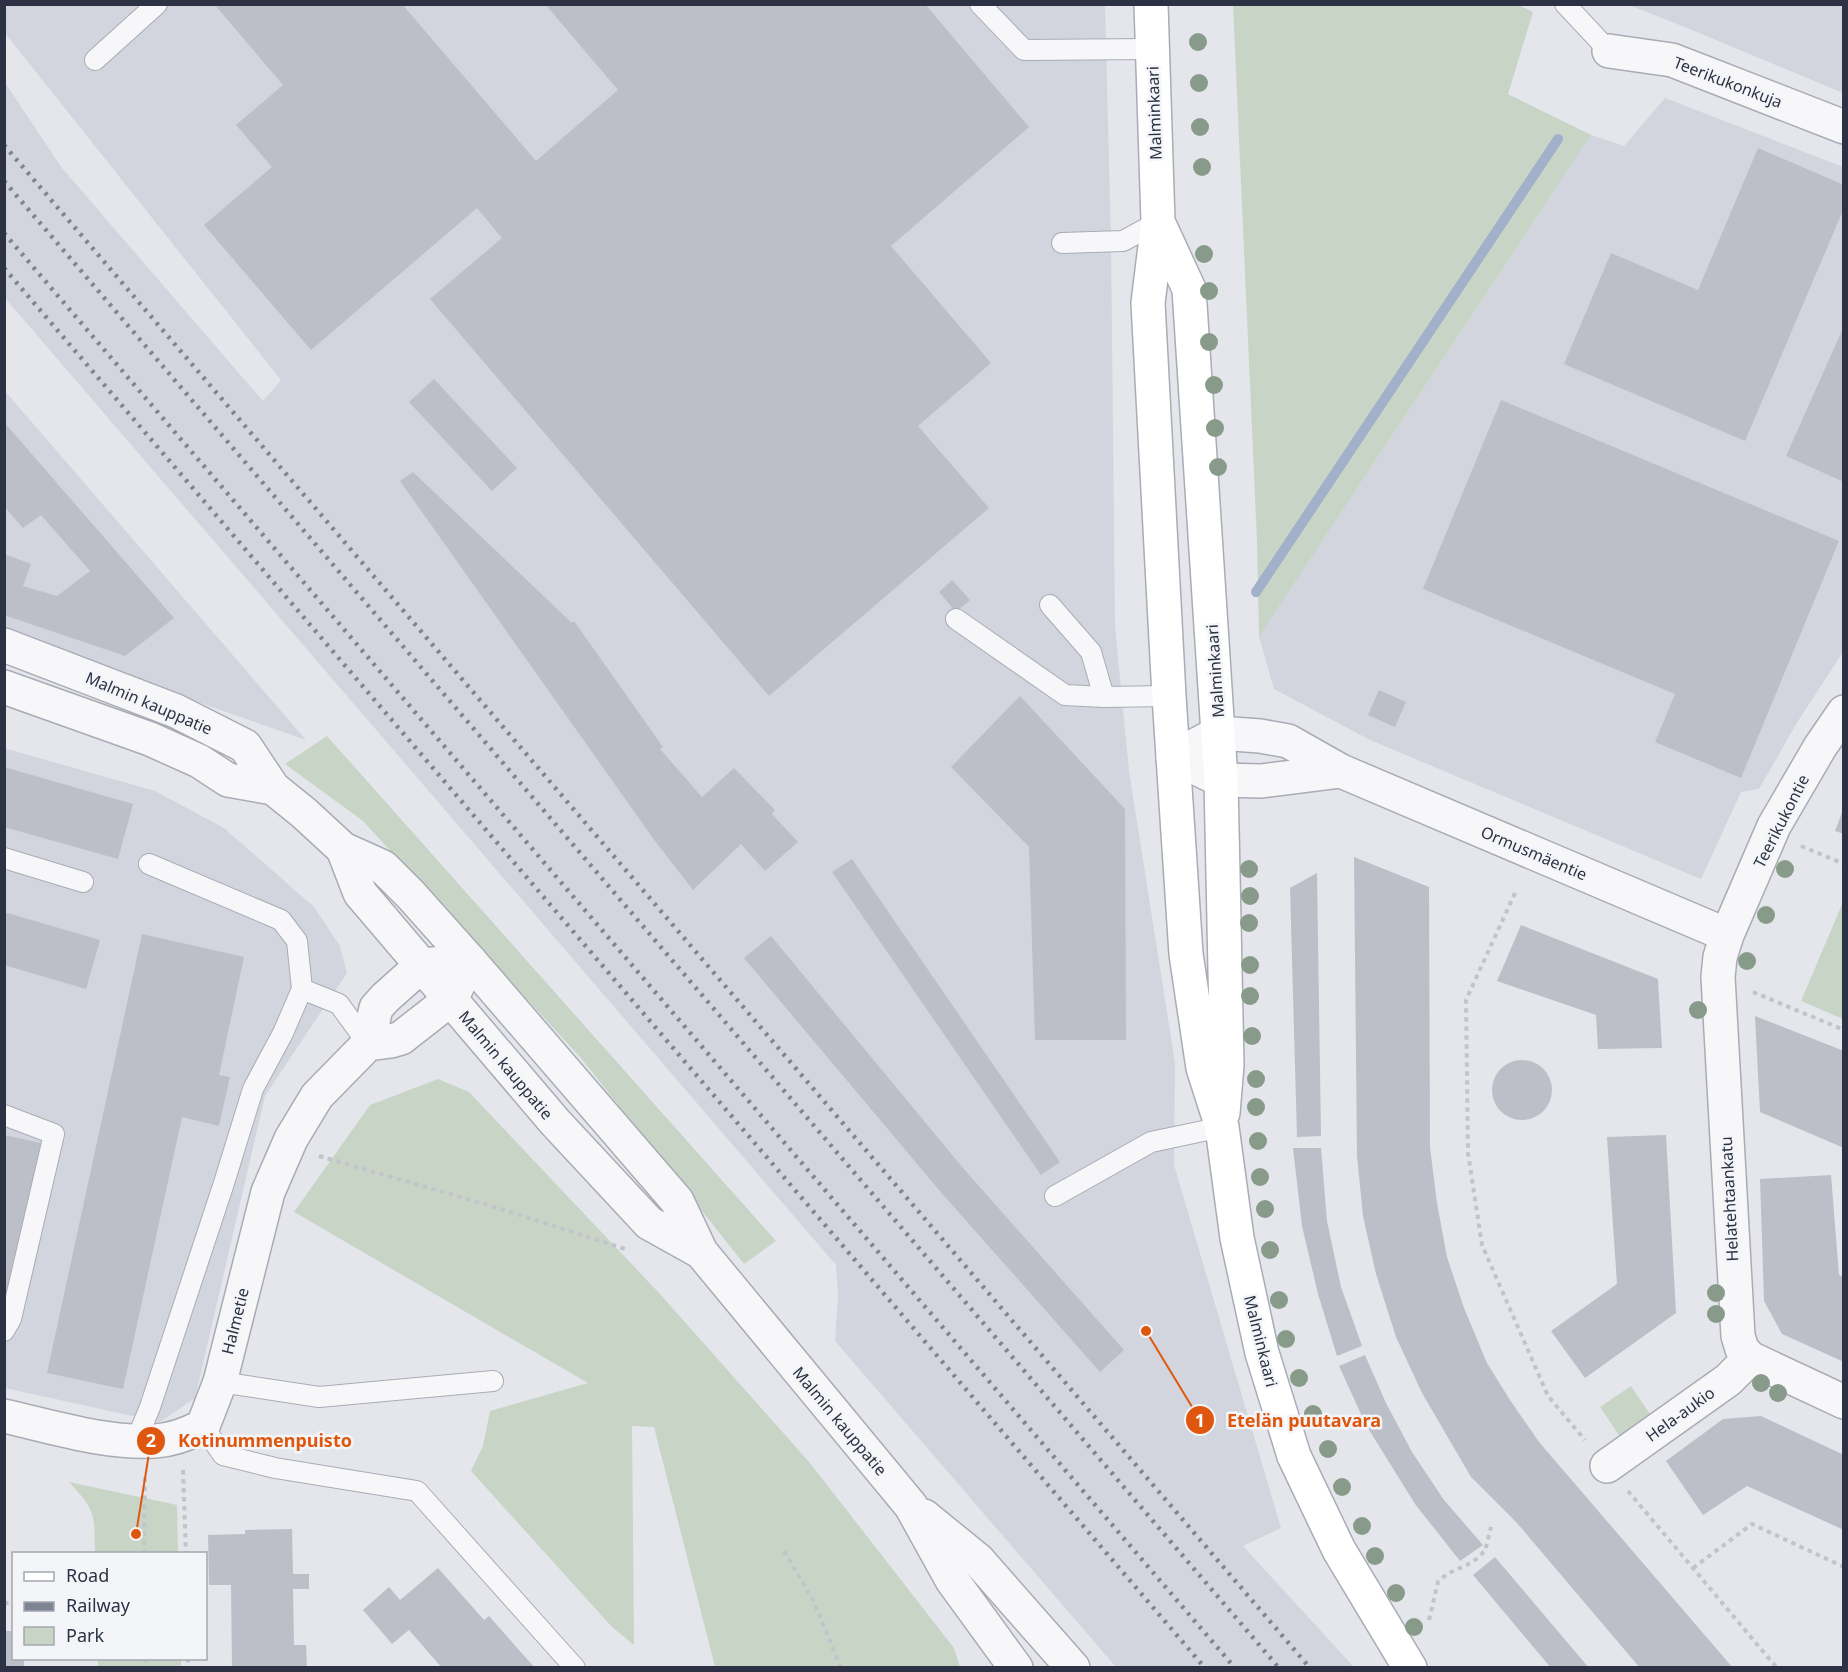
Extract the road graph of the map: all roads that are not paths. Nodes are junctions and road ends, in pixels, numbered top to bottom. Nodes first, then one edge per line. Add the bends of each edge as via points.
1 (157, 4) edge
2 (980, 4) edge
3 (1151, 4) edge
4 (1566, 4) edge
5 (1151, 49) junction
6 (1609, 51) joint
7 (95, 60) dead end
8 (1844, 126) edge
9 (1158, 222) junction
10 (1062, 243) dead end
11 (1050, 605) dead end
12 (956, 619) dead end
13 (4, 645) edge
14 (4, 687) edge
15 (1169, 696) junction
16 (1104, 697) junction
17 (1844, 712) edge
18 (1219, 733) junction
19 (1173, 757) junction
20 (1341, 771) junction
21 (1221, 780) junction
22 (273, 788) junction
23 (343, 849) junction
24 (4, 858) edge
25 (149, 864) dead end
26 (83, 882) dead end
27 (1727, 935) junction
28 (470, 961) junction
29 (422, 965) junction
30 (302, 989) junction
31 (451, 999) junction
32 (368, 1044) junction
33 (4, 1114) edge
34 (1222, 1127) junction
35 (1055, 1196) dead end
36 (701, 1252) junction
37 (4, 1331) edge
38 (1750, 1358) junction
39 (493, 1381) dead end
40 (220, 1382) junction
41 (1844, 1402) edge
42 (4, 1416) edge
43 (203, 1426) junction
44 (146, 1441) junction
45 (1607, 1466) road end
46 (911, 1506) junction
47 (1042, 1631) junction
48 (1007, 1664) edge
49 (575, 1668) edge
50 (1073, 1668) edge
51 (1410, 1668) edge

1 - 7 lane
2 - 5 lane via 1024,50
3 - 5 main road, Malminkaari
4 - 6 lane
5 - 9 main road, Malminkaari
6 - 8 street, Teerikukonkuja via 1672,60
9 - 10 lane via 1124,241
9 - 15 main road, Malminkaari via 1148,303
9 - 18 main road, Malminkaari via 1189,289
11 - 16 lane via 1090,652
12 - 16 lane via 1065,695
13 - 22 street, Malmin kauppatie via 176,711 245,746
14 - 22 street, Malmin kauppatie via 150,739 199,761 228,780
15 - 16 lane
15 - 19 main road, Malminkaari
17 - 27 street, Teerikukontie via 1774,826
18 - 19 street
18 - 20 street, Ormusmäentie via 1288,741
18 - 21 main road, Malminkaari
19 - 21 street
19 - 34 main road, Malminkaari via 1186,954 1203,1068
20 - 21 street via 1261,781
20 - 27 street, Ormusmäentie
21 - 34 main road, Malminkaari via 1227,1065
22 - 23 street, Malmin kauppatie
23 - 28 street, Malmin kauppatie via 383,867
23 - 29 street, Malmin kauppatie via 360,893
24 - 26 lane
25 - 30 lane via 281,920 297,941
27 - 38 street, Helatehtaankatu via 1718,977 1738,1336
28 - 29 street
28 - 31 street
28 - 36 street, Malmin kauppatie via 677,1202
29 - 31 street, Malmin kauppatie
29 - 32 street via 376,1008
30 - 32 lane via 339,1004
30 - 44 lane via 284,1034 253,1089 150,1407
31 - 32 street via 401,1038
31 - 36 street, Malmin kauppatie via 555,1122 649,1223
32 - 40 street, Halmetie via 317,1096 286,1149 268,1192
33 - 37 lane via 54,1134 11,1319
34 - 35 lane via 1151,1142
34 - 51 main road, Malminkaari via 1237,1238 1262,1353 1294,1456 1339,1550
36 - 46 street, Malmin kauppatie
38 - 41 street
38 - 45 street, Hela-aukio via 1728,1380
39 - 40 lane via 319,1397
40 - 43 street, Halmetie
42 - 44 street via 107,1438
43 - 44 street via 187,1434
43 - 49 lane via 223,1455 275,1468 417,1491
46 - 47 street, Malmin kauppatie via 978,1560
46 - 48 street, Malmin kauppatie via 952,1580
47 - 48 street
47 - 50 street, Malmin kauppatie

